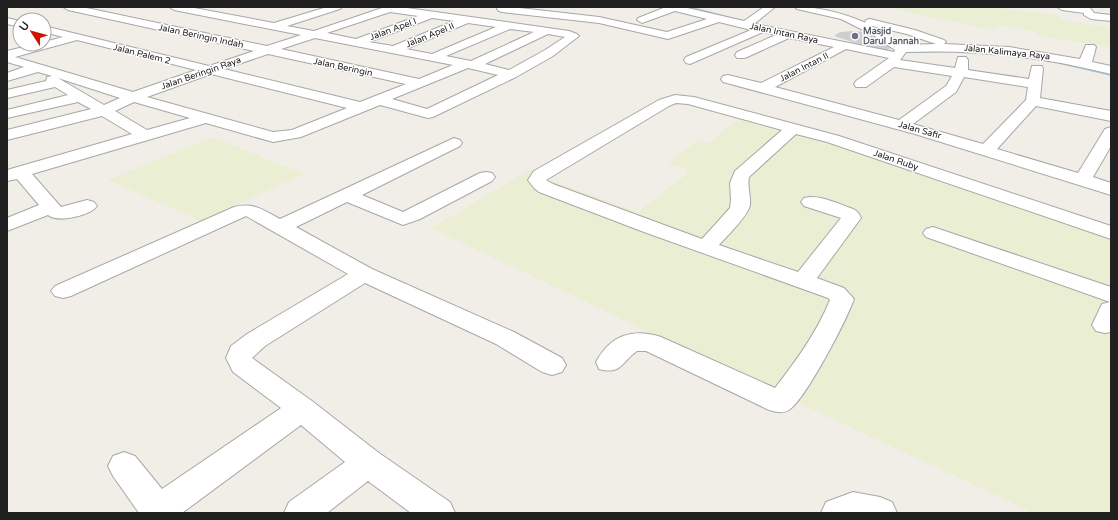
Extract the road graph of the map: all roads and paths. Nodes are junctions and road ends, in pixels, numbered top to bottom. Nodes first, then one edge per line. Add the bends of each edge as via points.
1 (68, 7) edge
2 (174, 7) edge
3 (337, 7) edge
4 (503, 7) edge
5 (550, 7) edge
6 (770, 7) edge
7 (1062, 7) edge
8 (191, 8) edge
9 (392, 8) edge
10 (677, 8) edge
11 (238, 9) dead end
12 (797, 9) edge
13 (825, 9) edge
14 (1089, 9) edge
15 (597, 10) dead end
16 (430, 12) edge
17 (711, 12) edge
18 (536, 13) junction
19 (216, 15) junction
20 (265, 15) dead end
21 (879, 16) dead end
22 (847, 18) junction
23 (1111, 18) edge
24 (580, 19) junction
25 (467, 20) junction
26 (642, 20) dead end
27 (245, 21) junction
28 (136, 22) junction
29 (868, 22) junction
30 (749, 23) junction
31 (508, 26) junction
32 (273, 27) junction
33 (839, 27) dead end
34 (114, 28) dead end
35 (786, 28) junction
36 (762, 29) junction
37 (546, 31) junction
38 (52, 32) edge
39 (98, 32) dead end
40 (314, 35) junction
41 (76, 37) junction
42 (354, 43) junction
43 (844, 46) junction
44 (1090, 47) dead end
45 (393, 50) junction
46 (959, 50) junction
47 (266, 51) junction
48 (898, 54) junction
49 (7, 55) edge
50 (741, 55) dead end
51 (1037, 57) junction
52 (7, 58) edge
53 (434, 58) junction
54 (690, 60) dead end
55 (1085, 64) junction
56 (470, 65) junction
57 (36, 68) junction
58 (209, 70) junction
59 (1111, 70) edge
60 (961, 72) junction
61 (511, 74) junction
62 (7, 77) edge
63 (728, 79) dead end
64 (57, 83) junction
65 (420, 83) junction
66 (861, 84) dead end
67 (1036, 84) junction
68 (763, 88) junction
69 (7, 94) edge
70 (80, 97) junction
71 (133, 97) junction
72 (379, 100) junction
73 (1033, 101) junction
74 (362, 107) junction
75 (103, 111) junction
76 (7, 114) edge
77 (428, 114) junction
78 (1111, 116) edge
79 (206, 118) junction
80 (409, 123) dead end
81 (902, 125) junction
82 (793, 128) junction
83 (1111, 132) edge
84 (7, 135) edge
85 (146, 136) junction
86 (454, 143) dead end
87 (987, 150) junction
88 (14, 174) edge
89 (486, 177) dead end
90 (1082, 180) junction
91 (1111, 189) edge
92 (347, 195) junction
93 (811, 202) dead end
94 (87, 206) dead end
95 (50, 207) junction
96 (7, 225) edge
97 (280, 227) junction
98 (933, 233) dead end
99 (1111, 233) edge
100 (706, 248) junction
101 (364, 274) junction
102 (803, 281) junction
103 (62, 291) dead end
104 (1111, 295) edge
105 (609, 362) dead end
106 (552, 365) dead end
107 (302, 409) junction
108 (368, 463) junction
109 (124, 466) dead end
110 (156, 512) edge
111 (301, 513) edge
112 (438, 513) edge
113 (838, 513) edge
114 (880, 513) edge

1 - 28 street, Jalan Beringin Indah
2 - 8 street
3 - 32 street
4 - 18 street
5 - 18 street
6 - 30 street
7 - 14 street
8 - 19 street
8 - 28 street
9 - 16 street
9 - 40 street, Jalan Beringin Raya
10 - 17 street, Jalan Intan Raya
10 - 26 street
11 - 19 street
12 - 13 street
13 - 22 street
14 - 23 street via 1091,16
15 - 24 street
16 - 25 street
16 - 42 street, Jalan Apel I
17 - 24 street via 678,34 668,36 621,26 623,25
17 - 30 street, Jalan Intan Raya
18 - 24 street
19 - 27 street
20 - 27 street
21 - 29 street
22 - 29 street
22 - 33 street
22 - 48 street via 879,34
25 - 31 street
25 - 45 street, Jalan Apel II
27 - 32 street
28 - 34 street
28 - 47 street, Jalan Beringin Indah
29 - 46 street via 912,32
30 - 36 street, Jalan Intan Raya
31 - 37 street
31 - 53 street
32 - 40 street
35 - 36 street, Jalan Intan Raya
35 - 43 street, Jalan Intan Raya
35 - 50 street
36 - 54 street
37 - 56 street
37 - 61 street via 573,36
38 - 41 street, Jalan Palem 2
39 - 41 street
40 - 42 street
40 - 47 street, Jalan Beringin Raya
41 - 49 street
41 - 58 street, Jalan Palem 2
42 - 45 street
43 - 48 street, Jalan Intan Raya
43 - 68 street, Jalan Intan II
44 - 55 street
45 - 53 street
46 - 48 street, Jalan Kalimaya Raya
46 - 51 street, Jalan Kalimaya Raya
46 - 60 street
47 - 58 street, Jalan Beringin Raya
47 - 65 street, Jalan Beringin
48 - 60 street
48 - 66 street
51 - 55 street, Jalan Kalimaya Raya
51 - 67 street
52 - 57 street
53 - 56 street
55 - 59 street, Jalan Kalimaya Raya
56 - 61 street
56 - 65 street
57 - 62 street
57 - 64 street
57 - 71 street
58 - 71 street, Jalan Beringin Raya
58 - 74 street, Jalan Palem 2
60 - 67 street
60 - 81 street via 951,88
61 - 77 street
63 - 68 street, Jalan Safir
64 - 69 street
64 - 70 street
65 - 72 street
67 - 73 street
68 - 81 street, Jalan Safir via 820,101
70 - 75 street
70 - 76 street
71 - 75 street, Jalan Beringin Raya
71 - 79 street
72 - 74 street
72 - 77 street
73 - 78 street
73 - 87 street
74 - 79 street via 296,134 283,136 266,135
75 - 84 street, Jalan Beringin Raya
75 - 85 street
77 - 80 street
79 - 85 street
81 - 87 street, Jalan Safir
82 - 99 street, Jalan Ruby via 846,143
82 - 100 street via 741,175 738,184 741,203 739,209
82 - 100 street, Jalan Ruby via 679,98 664,103 540,175 537,180 546,188
83 - 90 street
85 - 88 street
86 - 92 street
87 - 90 street, Jalan Safir
88 - 95 street
89 - 92 street via 402,219
90 - 91 street, Jalan Safir
92 - 97 street
93 - 102 street via 846,213 851,218
94 - 95 street via 60,214 56,214
95 - 96 street
97 - 101 street
97 - 103 street via 249,210 241,211
98 - 104 street
100 - 102 street
101 - 106 street via 505,338
101 - 107 street via 240,352 239,358 243,365
102 - 105 street via 836,292 842,299 810,360 786,396 779,402 652,343 630,342
107 - 108 street
107 - 110 street
108 - 111 street
108 - 112 street
109 - 110 street
113 - 114 street via 853,506

